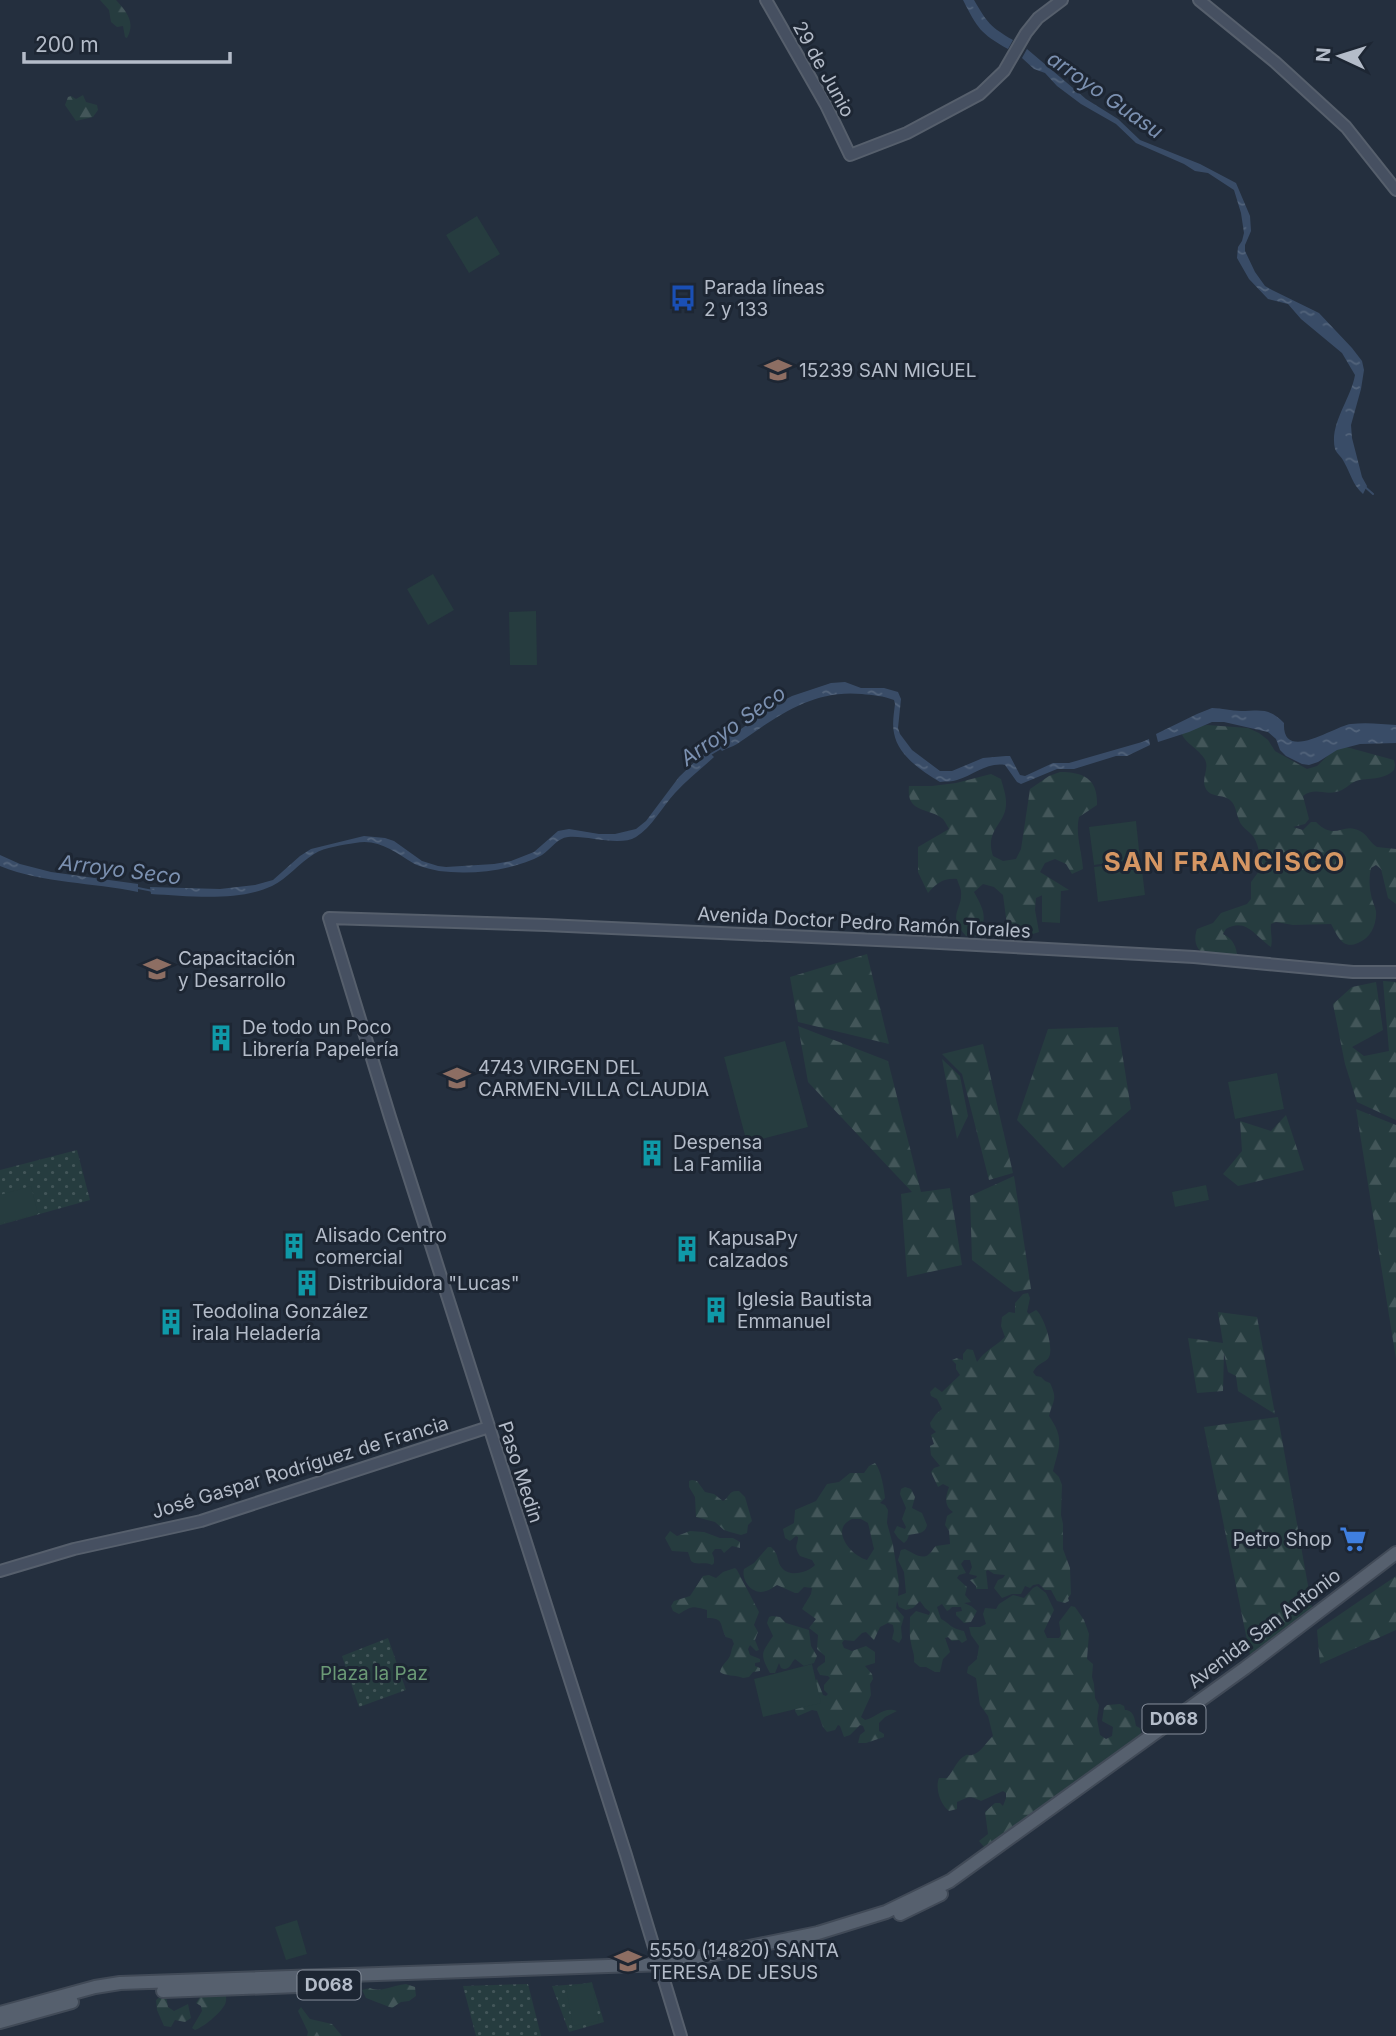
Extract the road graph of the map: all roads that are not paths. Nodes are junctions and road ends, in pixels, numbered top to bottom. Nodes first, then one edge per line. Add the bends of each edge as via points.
1 (766, 0) edge
2 (1062, 0) edge
3 (1205, 2) edge
4 (1396, 190) edge
5 (329, 918) joint
6 (1396, 972) edge
7 (489, 1427) junction
8 (1396, 1553) edge
9 (1396, 1562) edge
10 (0, 1570) edge
11 (951, 1885) junction
12 (661, 1968) junction
13 (0, 2013) edge
14 (0, 2022) edge
15 (681, 2036) edge

1 - 2 street, 29 de Junio via 850,155 907,133 980,94 997,80 1038,18
3 - 4 street via 1346,127
5 - 6 street, Avenida Doctor Pedro Ramón Torales via 921,942
5 - 7 street, Paso Medin
7 - 10 street, José Gaspar Rodríguez de Francia via 201,1521
7 - 12 street, Paso Medin
8 - 11 main road, Avenida San Antonio / D068
9 - 11 main road, Avenida San Antonio / D068 via 1248,1674
11 - 12 main road, D068 via 889,1919 821,1940
12 - 13 main road, D068 via 120,1983
12 - 14 main road, D068 via 111,1992
12 - 15 street, Paso Medin

